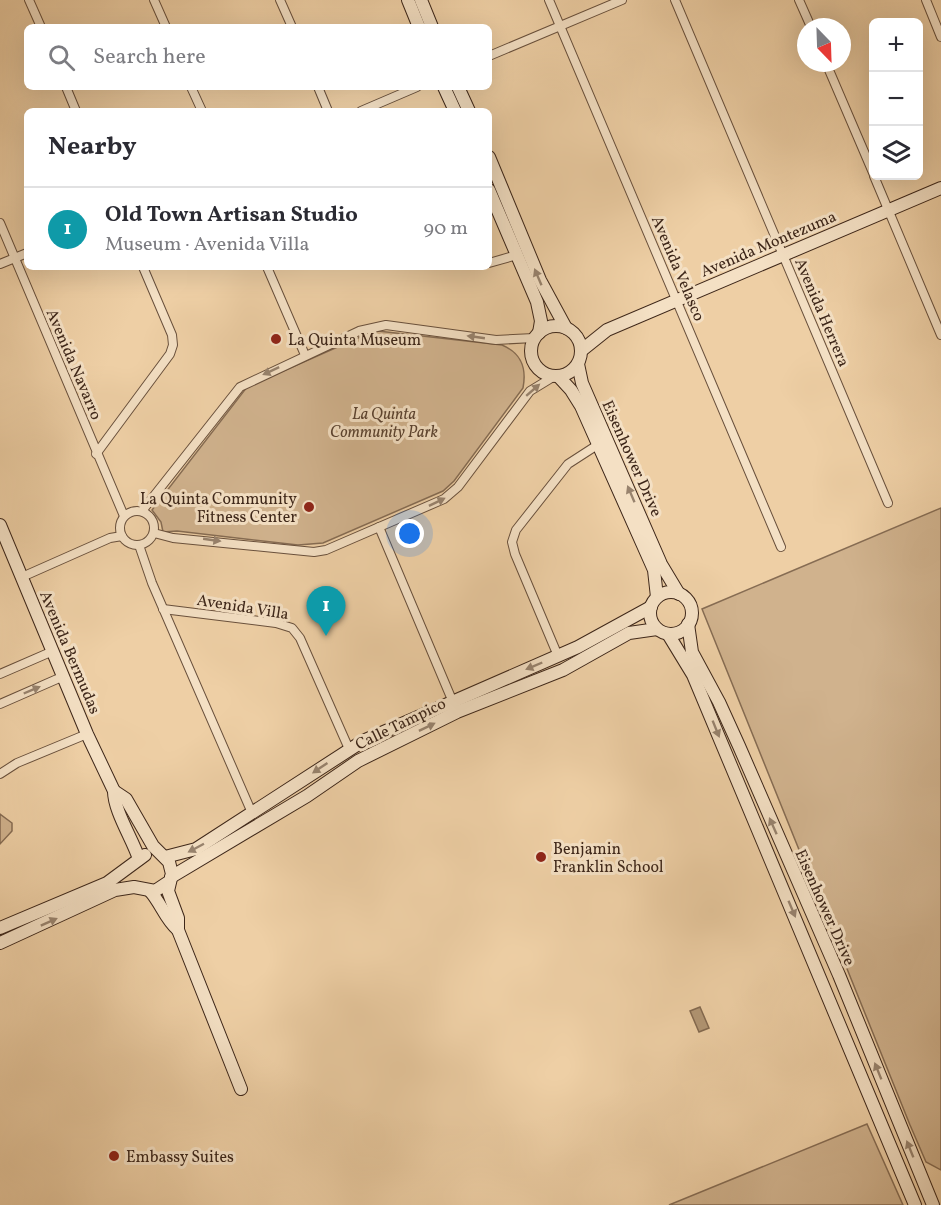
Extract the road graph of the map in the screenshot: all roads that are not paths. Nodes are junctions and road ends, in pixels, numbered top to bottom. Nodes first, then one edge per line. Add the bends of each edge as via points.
1 (29, 0) edge
2 (154, 0) edge
3 (280, 0) edge
4 (408, 0) edge
5 (421, 0) edge
6 (549, 0) edge
7 (622, 0) edge
8 (675, 0) edge
9 (799, 0) edge
10 (926, 0) edge
11 (807, 18) edge
12 (40, 24) edge
13 (165, 24) edge
14 (291, 24) edge
15 (418, 24) edge
16 (431, 24) edge
17 (561, 26) junction
18 (941, 37) edge
19 (492, 55) edge
20 (830, 72) edge
21 (67, 90) edge
22 (192, 90) edge
23 (319, 90) edge
24 (410, 90) edge
25 (445, 90) edge
26 (459, 90) edge
27 (75, 108) edge
28 (201, 108) edge
29 (327, 108) edge
30 (368, 108) edge
31 (454, 108) edge
32 (468, 108) edge
33 (869, 163) edge
34 (492, 164) edge
35 (876, 180) edge
36 (941, 188) edge
37 (492, 197) edge
38 (888, 210) junction
39 (0, 223) edge
40 (24, 254) edge
41 (517, 255) junction
42 (783, 255) junction
43 (15, 258) junction
44 (492, 262) edge
45 (0, 264) edge
46 (144, 270) edge
47 (268, 270) edge
48 (676, 300) junction
49 (569, 330) junction
50 (607, 330) junction
51 (941, 335) edge
52 (537, 336) junction
53 (582, 351) junction
54 (305, 355) junction
55 (578, 364) junction
56 (556, 377) junction
57 (603, 442) junction
58 (96, 454) junction
59 (888, 503) dead end
60 (142, 511) junction
61 (124, 516) junction
62 (0, 525) edge
63 (379, 527) junction
64 (154, 533) junction
65 (122, 536) junction
66 (139, 545) junction
67 (781, 547) dead end
68 (5, 548) edge
69 (22, 577) junction
70 (679, 594) junction
71 (654, 602) junction
72 (163, 609) junction
73 (688, 624) junction
74 (662, 631) junction
75 (53, 651) junction
76 (558, 656) junction
77 (0, 674) edge
78 (64, 676) junction
79 (0, 704) edge
80 (455, 707) junction
81 (87, 734) junction
82 (350, 749) junction
83 (724, 750) junction
84 (746, 764) junction
85 (0, 774) edge
86 (114, 791) junction
87 (252, 813) junction
88 (162, 856) junction
89 (137, 861) junction
90 (170, 879) junction
91 (148, 890) junction
92 (0, 928) edge
93 (178, 930) junction
94 (0, 943) edge
95 (817, 970) junction
96 (858, 1022) junction
97 (241, 1089) dead end
98 (915, 1205) edge
99 (933, 1205) edge

1 - 12 street
2 - 13 street
3 - 14 street
4 - 15 street
5 - 16 street
6 - 17 street, Avenida Velasco
7 - 17 street
8 - 42 street, Avenida Herrera
9 - 11 street
10 - 18 street
17 - 19 street
17 - 48 street, Avenida Velasco
20 - 33 street
21 - 27 street
22 - 28 street
23 - 29 street
24 - 30 street
25 - 31 street
26 - 32 street
49 -> 34 street via 544,289
35 - 38 street
36 - 38 street, Avenida Montezuma
37 - 41 street, Eisenhower Drive
38 - 42 street, Avenida Montezuma
38 - 51 street
39 - 43 street, Avenida Navarro
40 - 43 street
41 - 44 street
41 - 52 street, Eisenhower Drive via 537,302 541,321
42 - 48 street, Avenida Montezuma
42 - 59 street, Avenida Herrera
43 - 45 street
43 - 58 street, Avenida Navarro
46 - 58 street via 173,345
47 - 54 street
48 - 50 street, Avenida Montezuma
48 - 67 street, Avenida Velasco
49 - 50 street, Avenida Montezuma
49 - 52 street via 552,326
49 - 53 street via 577,337
50 - 53 street, Avenida Montezuma
52 -> 54 street via 496,340 386,325 359,331
52 - 56 street, Eisenhower Drive via 532,359 540,371
53 - 55 street
54 -> 60 street via 240,387
55 - 56 street via 568,374
55 - 57 street, Eisenhower Drive
56 - 57 street, Eisenhower Drive via 576,398
63 -> 56 street via 444,499 458,487 530,391
70 -> 57 street, Eisenhower Drive via 666,576
57 - 71 street, Eisenhower Drive via 654,570
57 - 76 street via 568,464 516,530 512,542
58 - 61 street, Avenida Navarro
60 - 61 street
60 - 64 street via 153,519
61 - 65 street
62 - 68 street, Avenida Bermudas
64 -> 63 street via 302,553 326,550
63 - 80 street
64 - 66 street
65 - 66 street
65 - 69 street
66 - 72 street
68 - 69 street, Avenida Bermudas
69 - 75 street, Avenida Bermudas
70 - 71 street via 668,593
70 - 73 street, Eisenhower Drive via 690,607
71 - 74 street, Eisenhower Drive via 651,619
71 - 76 street, Calle Tampico via 612,630
72 - 82 street, Avenida Villa via 292,628
72 - 87 street
73 - 74 street via 679,632
73 - 84 street, Eisenhower Drive via 692,652 720,702
74 - 80 street, Calle Tampico via 629,633 563,670
74 -> 83 street, Eisenhower Drive via 693,675
75 - 77 street
75 - 78 street, Avenida Bermudas
76 -> 80 street, Calle Tampico
79 -> 78 street
78 - 81 street, Avenida Bermudas
80 - 82 street, Calle Tampico via 398,724
90 -> 80 street, Calle Tampico via 358,761
81 - 85 street
81 - 86 street, Avenida Bermudas
82 -> 87 street, Calle Tampico
83 - 84 street via 732,750
83 -> 95 street, Eisenhower Drive
96 -> 84 street, Eisenhower Drive
86 - 88 street, Avenida Bermudas via 126,799
86 - 89 street, Avenida Bermudas via 114,801 132,836
87 -> 88 street, Calle Tampico via 196,849
88 - 89 street, Calle Tampico via 148,853
88 - 90 street, Avenida Bermudas via 171,867
89 - 91 street, Avenida Bermudas via 136,881
89 - 92 street, Calle Tampico via 107,883
90 - 91 street, Calle Tampico via 159,890
90 - 93 street, Avenida Bermudas via 168,891
91 - 93 street, Avenida Bermudas
94 -> 91 street, Calle Tampico via 115,890
93 - 97 street, Avenida Bermudas
95 - 96 street via 827,972 845,1011
95 - 98 street, Eisenhower Drive
99 -> 96 street, Eisenhower Drive

